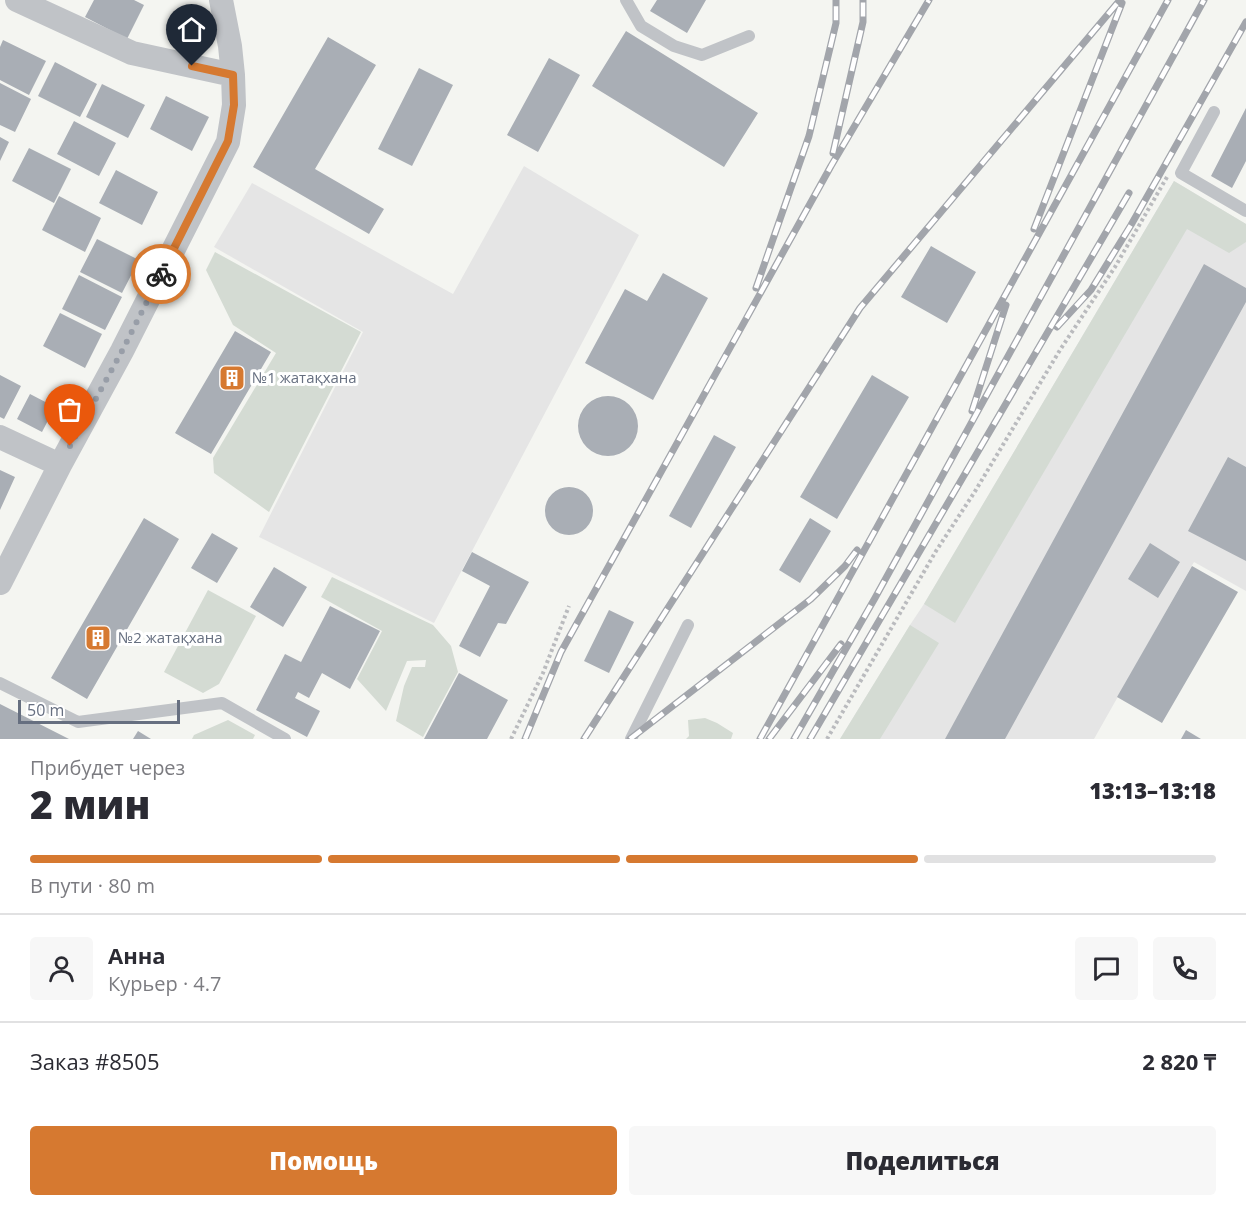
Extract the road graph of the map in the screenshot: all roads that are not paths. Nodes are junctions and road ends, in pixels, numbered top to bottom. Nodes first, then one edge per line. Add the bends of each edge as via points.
1 (3, 0) edge
2 (17, 0) edge
3 (221, 0) edge
4 (626, 0) edge
5 (0, 6) edge
6 (749, 36) dead end
7 (233, 75) junction
8 (1214, 112) dead end
9 (1246, 211) edge
10 (0, 437) edge
11 (60, 465) junction
12 (0, 583) edge
13 (688, 625) dead end
14 (0, 683) edge
15 (285, 739) edge
16 (631, 739) edge

1 - 5 street
2 - 7 street via 132,53
3 - 7 street
4 - 6 lane via 641,26 674,46 702,55
7 - 11 street via 234,105 228,141
8 - 9 lane via 1181,173
10 - 11 street
11 - 12 street
13 - 16 lane
14 - 15 lane via 78,722 222,703

